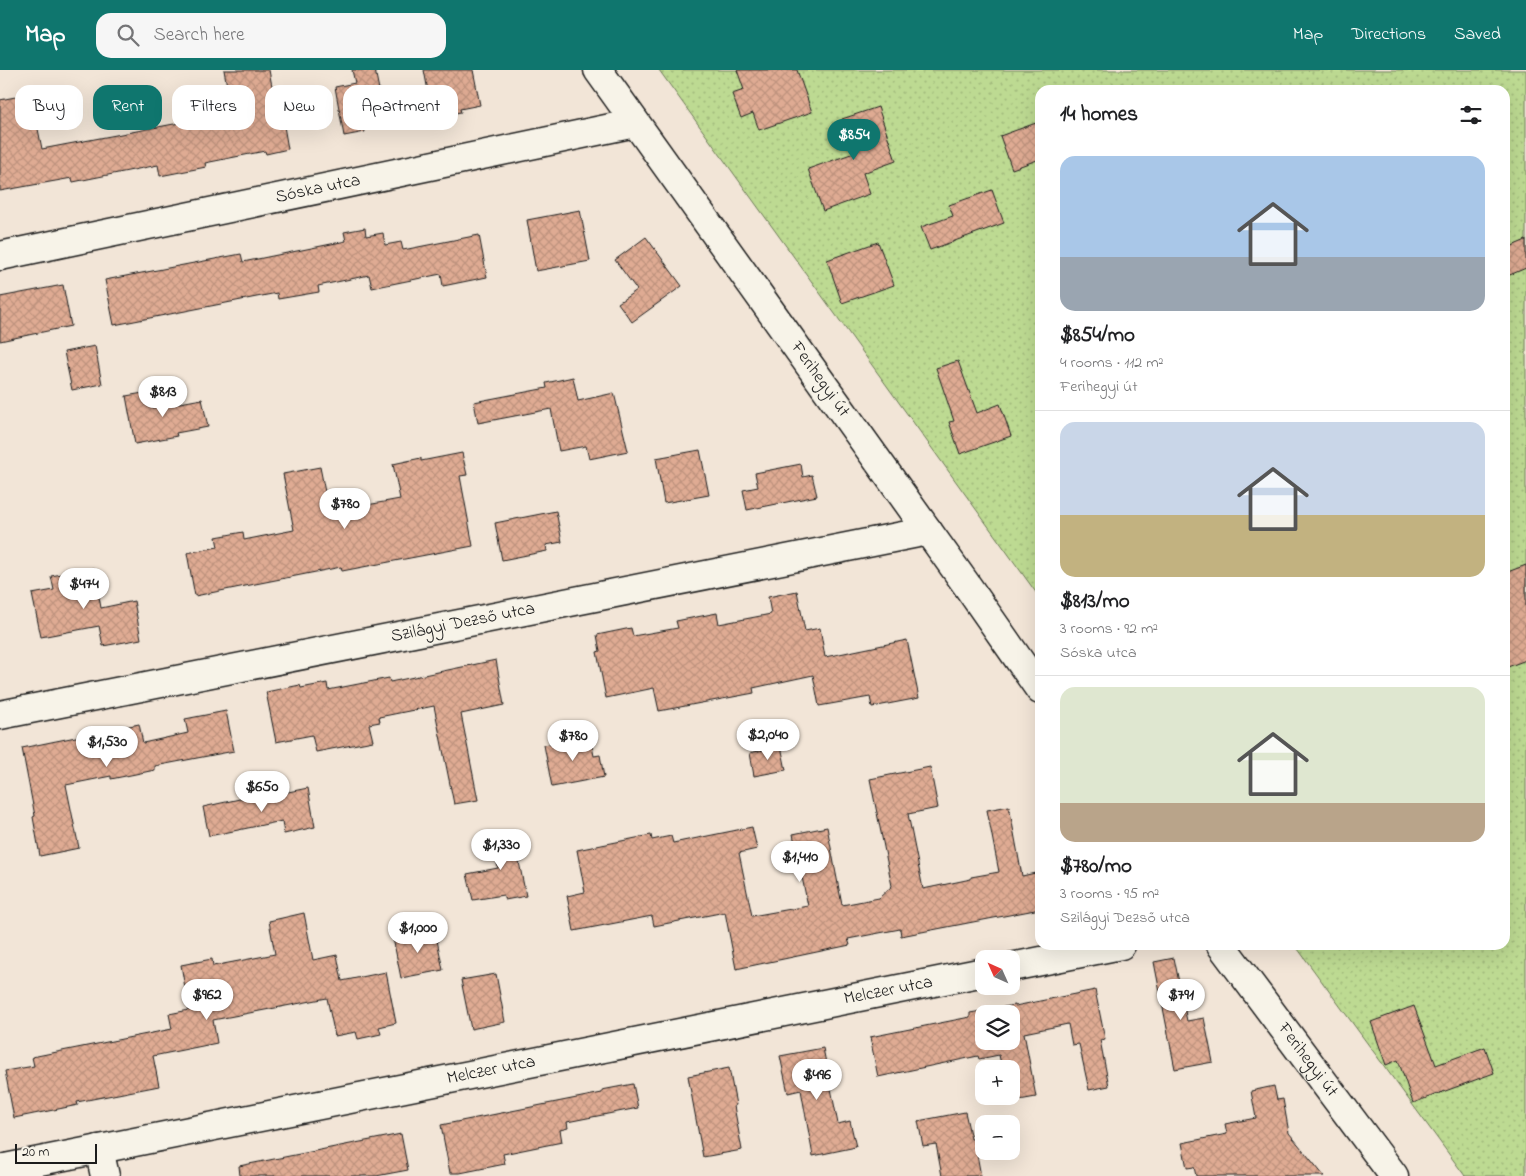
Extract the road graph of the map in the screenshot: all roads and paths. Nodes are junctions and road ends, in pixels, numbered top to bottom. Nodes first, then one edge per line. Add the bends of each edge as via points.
1 (598, 70) edge
2 (635, 123) junction
3 (0, 256) edge
4 (928, 531) junction
5 (1035, 683) edge
6 (0, 715) edge
7 (1096, 950) edge
8 (1225, 950) edge
9 (1020, 965) edge
10 (975, 974) edge
11 (100, 1149) junction
12 (0, 1169) edge
13 (105, 1176) edge
14 (1394, 1176) edge

1 - 2 street, Ferihegyi út
2 - 3 street, Sóska utca
2 - 4 street, Ferihegyi út
4 - 5 street, Ferihegyi út
4 - 6 street, Szilágyi Dezső utca
7 - 9 street
8 - 14 street, Ferihegyi út
10 - 11 street, Melczer utca
11 - 12 street, Melczer utca
11 - 13 street

